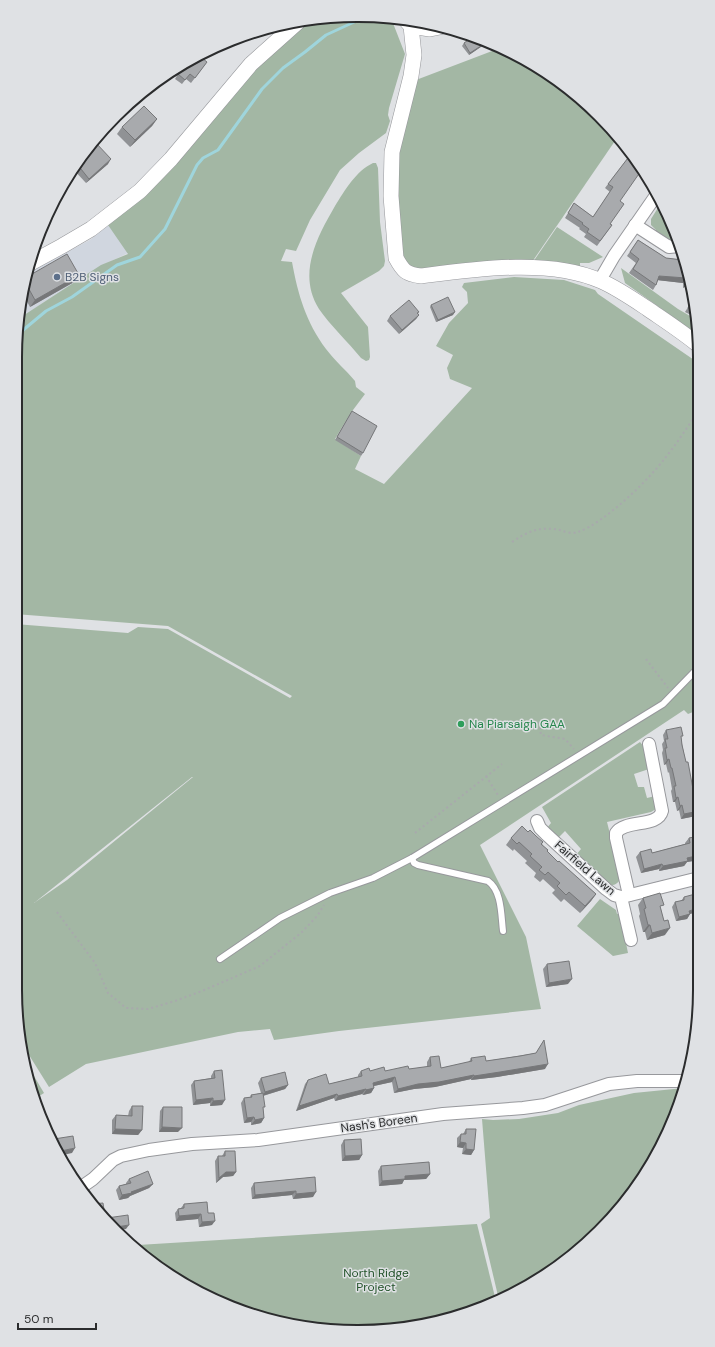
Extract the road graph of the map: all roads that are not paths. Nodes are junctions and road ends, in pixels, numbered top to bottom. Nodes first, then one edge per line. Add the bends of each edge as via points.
1 (408, 26) edge
2 (291, 28) edge
3 (653, 200) edge
4 (635, 225) junction
5 (674, 247) edge
6 (37, 260) edge
7 (600, 280) junction
8 (692, 341) edge
9 (693, 673) edge
10 (649, 744) dead end
11 (537, 822) dead end
12 (412, 858) junction
13 (693, 879) edge
14 (625, 896) junction
15 (503, 931) dead end
16 (631, 940) dead end
17 (220, 959) dead end
18 (680, 1081) edge
19 (85, 1185) edge

1 - 7 street via 414,55 392,152 393,228 396,258 401,267 405,272 420,276 519,267 577,273
2 - 6 street via 251,64 140,191 91,229
3 - 4 street
4 - 5 street via 670,247
4 - 7 street
7 - 8 street via 632,298
9 - 12 lane via 663,704
10 - 14 street, Fairfield Lawn via 650,780 662,810 661,815 655,820 622,827 616,833
11 - 14 street, Fairfield Lawn via 546,834 606,889 614,895
12 - 15 lane via 418,865 493,884 497,892
12 - 17 lane via 373,878 330,893 280,918
13 - 14 street
14 - 16 street, Fairfield Lawn
18 - 19 street, Nash's Boreen via 609,1084 545,1105 523,1108 443,1114 258,1140 192,1144 143,1151 113,1160

